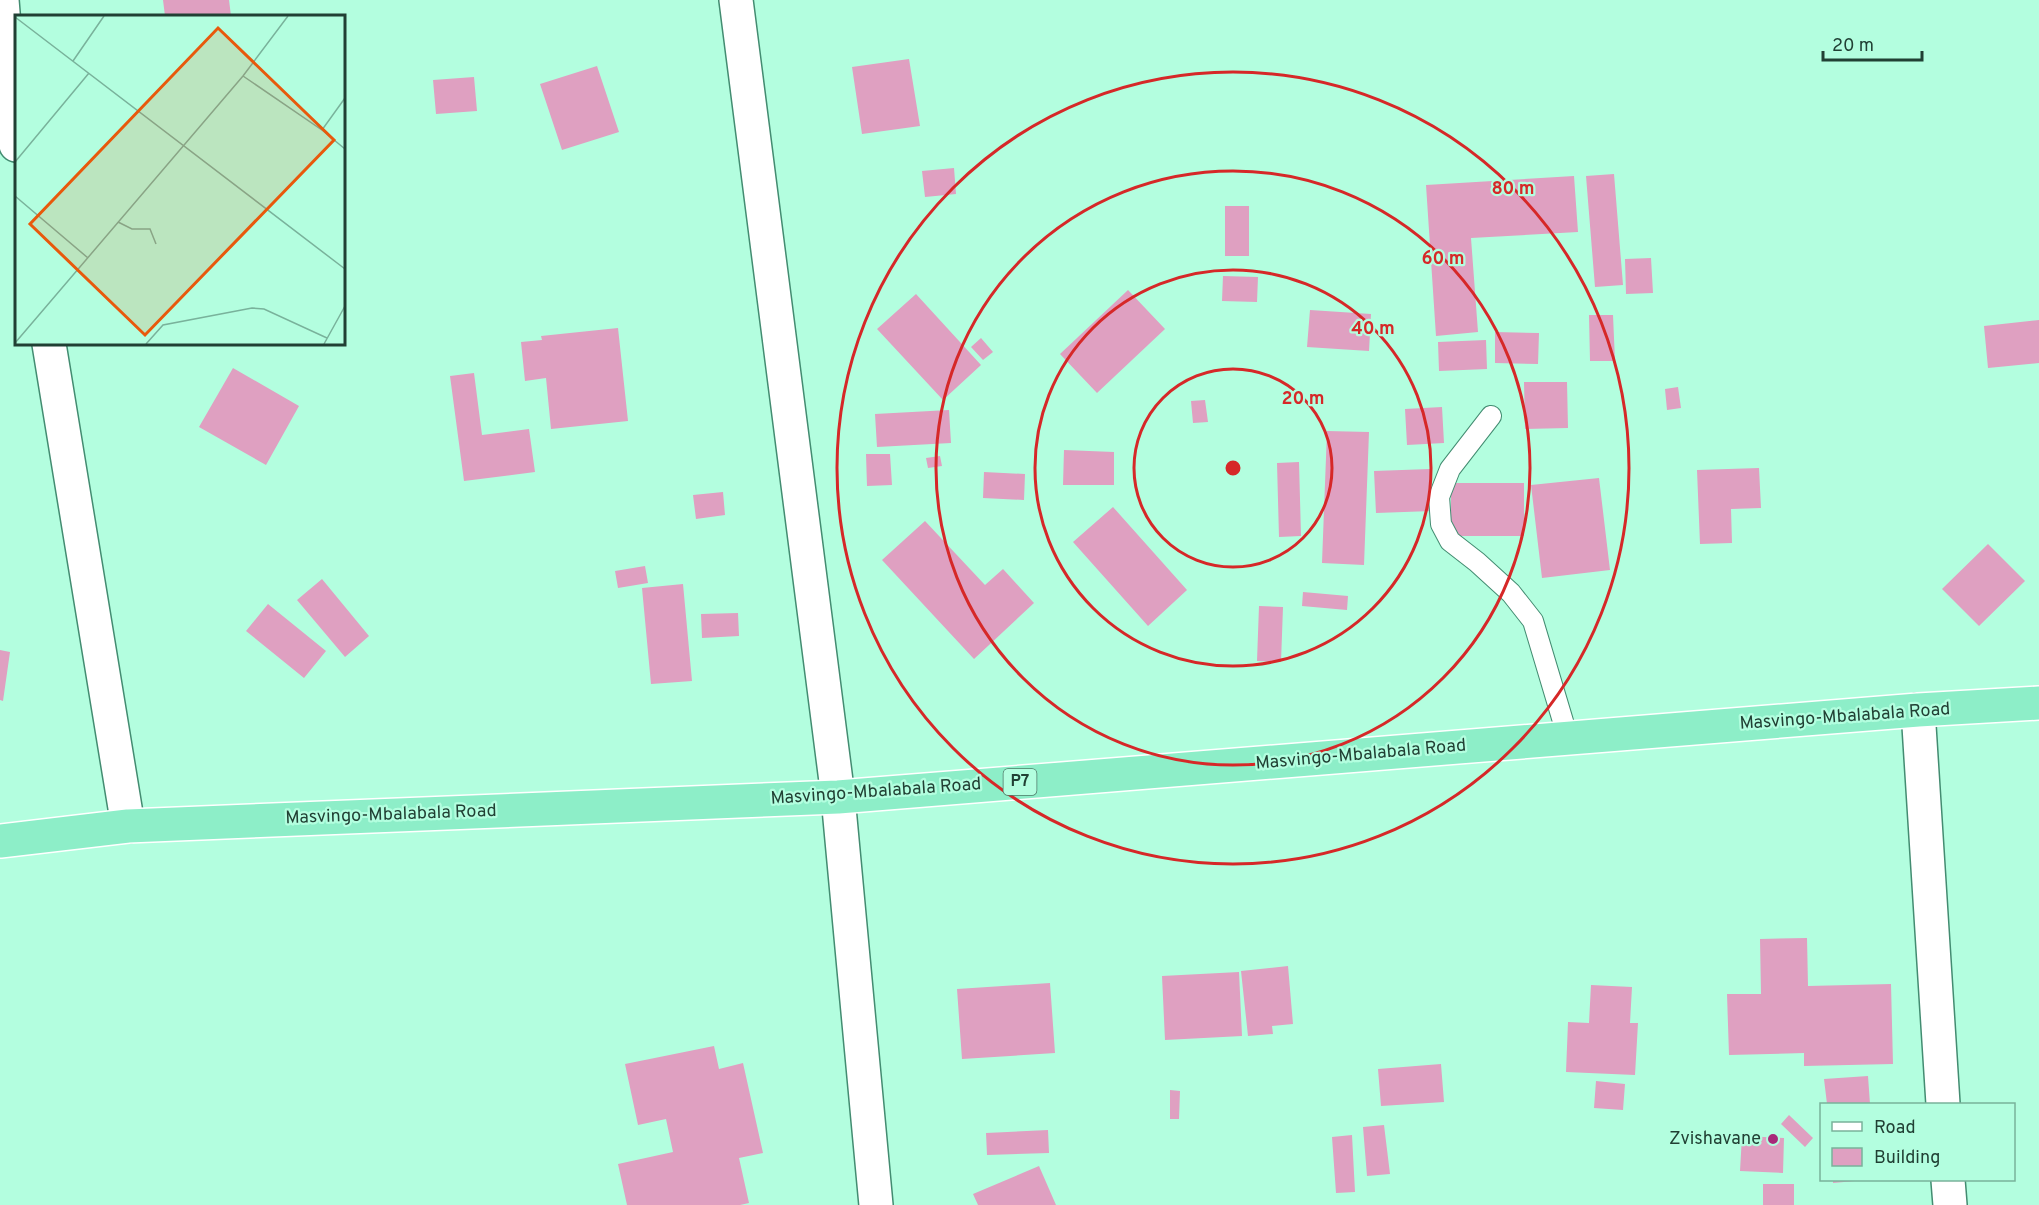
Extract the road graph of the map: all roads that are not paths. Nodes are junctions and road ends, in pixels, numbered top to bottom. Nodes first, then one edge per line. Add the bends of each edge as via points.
1 (2, 0) edge
2 (736, 0) edge
3 (9, 124) edge
4 (49, 345) edge
5 (1491, 416) dead end
6 (2039, 703) edge
7 (1918, 710) junction
8 (1568, 738) junction
9 (838, 797) junction
10 (128, 826) junction
11 (0, 841) edge
12 (1943, 1103) edge
13 (1948, 1181) edge
14 (876, 1205) edge
15 (1950, 1205) edge

1 - 3 street
2 - 9 street
4 - 10 street
5 - 8 lane via 1450,470 1439,497 1442,524 1450,541 1511,593 1533,621
6 - 7 highway, Masvingo-Mbalabala Road / P7
7 - 8 highway, Masvingo-Mbalabala Road / P7
7 - 12 street
8 - 9 highway, Masvingo-Mbalabala Road / P7
9 - 10 highway, Masvingo-Mbalabala Road / P7
9 - 14 street
10 - 11 highway, Masvingo-Mbalabala Road / P7
13 - 15 street

